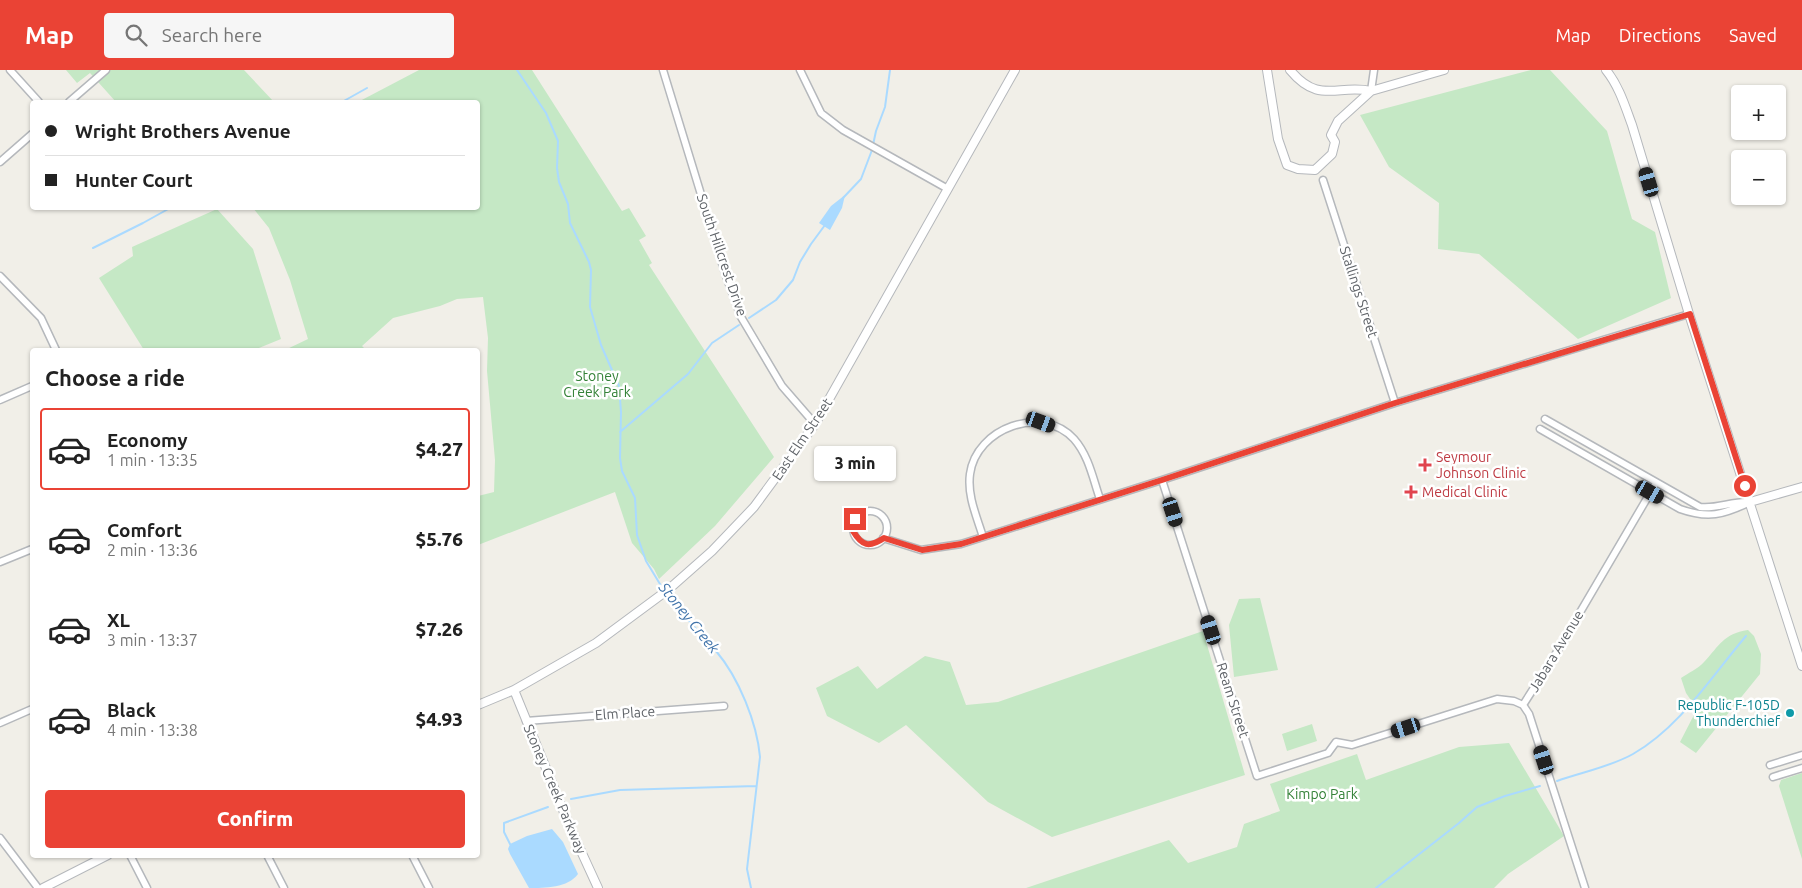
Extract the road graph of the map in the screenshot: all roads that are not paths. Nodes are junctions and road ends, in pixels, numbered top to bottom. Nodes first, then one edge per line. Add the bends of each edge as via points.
1 (10, 70) edge
2 (106, 70) edge
3 (663, 70) edge
4 (800, 70) edge
5 (1015, 70) edge
6 (1267, 70) edge
7 (1290, 70) edge
8 (1374, 70) edge
9 (1444, 70) edge
10 (1606, 70) edge
11 (1371, 91) junction
12 (37, 100) edge
13 (71, 100) edge
14 (30, 136) edge
15 (0, 162) edge
16 (1323, 180) dead end
17 (948, 189) junction
18 (0, 276) edge
19 (1690, 314) junction
20 (55, 348) edge
21 (30, 387) edge
22 (0, 400) edge
23 (1395, 403) junction
24 (1545, 419) dead end
25 (815, 424) junction
26 (1540, 429) dead end
27 (1162, 480) junction
28 (1656, 482) junction
29 (1802, 487) edge
30 (1650, 492) junction
31 (1100, 499) junction
32 (1750, 502) junction
33 (983, 537) junction
34 (884, 538) junction
35 (30, 550) edge
36 (0, 562) edge
37 (1802, 666) edge
38 (514, 690) junction
39 (480, 704) edge
40 (1523, 705) junction
41 (724, 706) dead end
42 (30, 710) edge
43 (526, 721) junction
44 (0, 723) edge
45 (1802, 755) edge
46 (1770, 765) dead end
47 (1802, 768) edge
48 (1773, 777) dead end
49 (0, 838) edge
50 (102, 858) edge
51 (132, 858) edge
52 (269, 858) edge
53 (414, 858) edge
54 (38, 888) edge
55 (43, 888) edge
56 (147, 888) edge
57 (284, 888) edge
58 (429, 888) edge
59 (598, 888) edge
60 (1585, 888) edge

1 - 12 street
2 - 13 street
3 - 25 street, South Hillcrest Drive via 741,317 782,386
4 - 17 street via 821,113 843,130
5 - 17 street, East Elm Street
6 - 11 street via 1278,139 1287,165 1298,169 1316,170 1332,154 1335,142 1331,134 1338,121
7 - 11 street via 1317,90
8 - 11 street
9 - 11 street
10 - 19 street via 1624,104
14 - 15 street
16 - 23 street, Stallings Street
17 - 25 street, East Elm Street
18 - 20 street via 41,318
19 - 23 street
19 - 32 street
21 - 22 street
23 - 27 street
24 - 28 street
25 - 38 street, East Elm Street via 754,507 712,551 669,589 596,643
26 - 30 street
27 - 31 street
27 - 40 street, Ream Street via 1257,776 1328,753 1336,742 1352,745 1498,699
28 - 30 street, Jabara Avenue
28 - 32 street via 1700,507
29 - 32 street
30 - 32 street via 1680,510 1696,515 1716,515
30 - 40 street, Jabara Avenue
31 - 33 street
31 - 33 street via 1085,454 1073,438 1041,422 1023,422 1006,427 990,437 970,472 969,492
32 - 37 street
33 - 34 street via 922,550
34 - 34 street via 887,526 884,518 874,511 864,512 855,519 853,531 859,541 868,545
35 - 36 street
38 - 39 street, East Elm Street
38 - 43 street, Stoney Creek Parkway
40 - 60 street, Jabara Avenue via 1530,714
41 - 43 street, Elm Place
42 - 44 street
43 - 59 street, Stoney Creek Parkway
45 - 46 street
47 - 48 street
49 - 54 street
50 - 55 street
51 - 56 street
52 - 57 street
53 - 58 street

